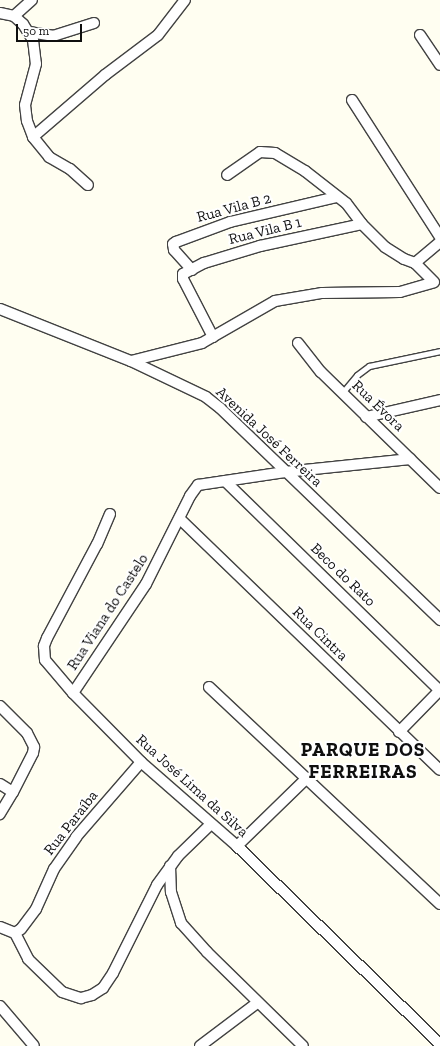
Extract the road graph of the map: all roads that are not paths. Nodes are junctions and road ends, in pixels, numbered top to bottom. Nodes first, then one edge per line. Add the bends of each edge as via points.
1 (32, 0) edge
2 (185, 0) edge
3 (0, 13) edge
4 (14, 16) junction
5 (94, 23) dead end
6 (30, 32) junction
7 (420, 35) dead end
8 (440, 64) edge
9 (352, 100) dead end
10 (33, 137) junction
11 (227, 175) dead end
12 (88, 185) dead end
13 (337, 197) junction
14 (362, 224) junction
15 (440, 237) edge
16 (440, 242) edge
17 (415, 263) junction
18 (192, 270) junction
19 (437, 286) edge
20 (0, 309) edge
21 (213, 338) junction
22 (298, 343) dead end
23 (440, 351) edge
24 (131, 361) junction
25 (342, 393) junction
26 (440, 400) edge
27 (366, 417) junction
28 (410, 459) junction
29 (284, 472) junction
30 (225, 480) junction
31 (440, 488) edge
32 (110, 514) dead end
33 (180, 519) junction
34 (440, 620) edge
35 (209, 687) dead end
36 (440, 690) edge
37 (73, 693) junction
38 (0, 706) edge
39 (399, 732) junction
40 (141, 762) junction
41 (440, 770) edge
42 (307, 778) junction
43 (0, 784) edge
44 (13, 792) junction
45 (0, 814) edge
46 (210, 824) junction
47 (237, 846) junction
48 (170, 866) junction
49 (440, 904) edge
50 (0, 927) edge
51 (15, 933) junction
52 (257, 1003) junction
53 (0, 1006) edge
54 (440, 1044) edge
55 (34, 1046) edge
56 (200, 1046) edge
57 (303, 1046) edge

1 - 4 street
2 - 10 street via 158,35 105,75
3 - 4 street
4 - 6 street
5 - 6 street via 53,36
6 - 10 street via 36,51 36,64 25,114
7 - 8 street
9 - 15 street
10 - 12 street via 49,157 70,169
11 - 13 street via 249,157 260,152 269,152 304,171
13 - 14 street via 346,203
13 - 18 street, Rua Vila B 2 via 230,222 176,242 173,244 174,250
14 - 17 street via 394,254
14 - 18 street, Rua Vila B 1 via 260,246 204,263
16 - 17 street
17 - 19 street
18 - 21 street, Rua Vila B 1 via 183,274 183,279
19 - 21 street via 400,292 322,293 275,300
20 - 24 street, Avenida José Ferreira
21 - 24 street via 188,348
22 - 25 street, Rua Évora via 308,358
23 - 25 lane via 369,366 357,375
24 - 29 street, Avenida José Ferreira via 206,397
25 - 27 street, Rua Évora
26 - 27 street
27 - 28 street, Rua Évora
28 - 29 street
28 - 31 street, Rua Évora
29 - 30 street
29 - 34 street, Avenida José Ferreira
30 - 33 street, Rua Viana do Castelo via 198,485
30 - 36 street, Beco do Rato
32 - 37 street, Rua José Lima da Silva via 44,646 45,660
33 - 37 street, Rua Viana do Castelo via 146,584
33 - 39 street, Rua Cintra
35 - 42 street
36 - 39 street
37 - 40 street, Rua José Lima da Silva
38 - 44 street via 27,733 34,747
39 - 41 street, Rua Cintra
40 - 46 street, Rua José Lima da Silva
40 - 51 street, Rua Paraíba via 76,837 54,869 36,909
42 - 47 street
42 - 49 street
43 - 44 street
44 - 45 street
46 - 47 street, Rua José Lima da Silva
46 - 48 street
47 - 54 street, Rua José Lima da Silva
48 - 51 street via 147,902 113,973 103,988 92,995 80,998 62,992 28,959
48 - 52 street via 171,892 182,923 192,937
50 - 51 street
52 - 56 street
52 - 57 street
53 - 55 street

